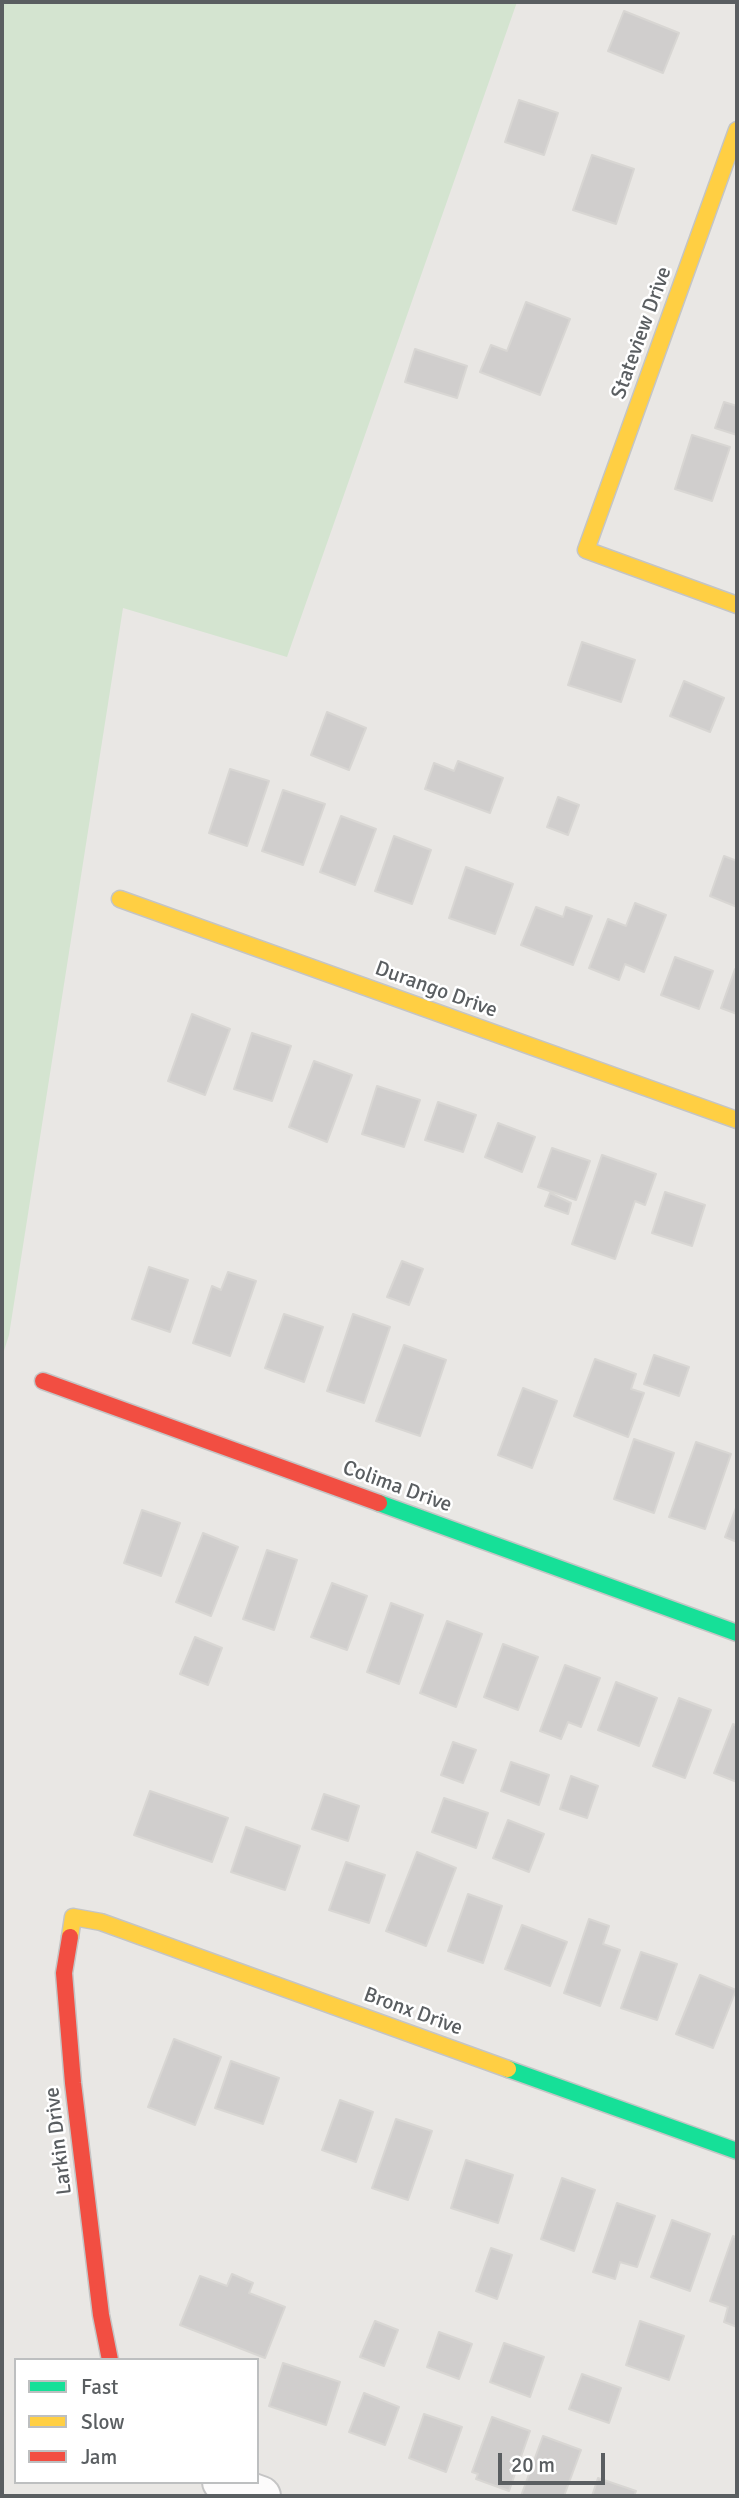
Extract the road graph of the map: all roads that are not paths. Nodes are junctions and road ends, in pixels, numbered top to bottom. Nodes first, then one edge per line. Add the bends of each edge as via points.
1 (737, 130) edge
2 (737, 605) edge
3 (120, 899) dead end
4 (737, 1120) edge
5 (43, 1381) dead end
6 (737, 1633) edge
7 (73, 1917) joint
8 (737, 2151) edge
9 (110, 2358) edge
10 (228, 2484) edge
11 (261, 2496) edge

1 - 2 street, Stateview Drive via 586,550
3 - 4 street, Durango Drive
5 - 6 street, Colima Drive
7 - 8 street, Bronx Drive via 101,1922
7 - 9 street, Larkin Drive via 64,1973 67,2014
10 - 11 street

